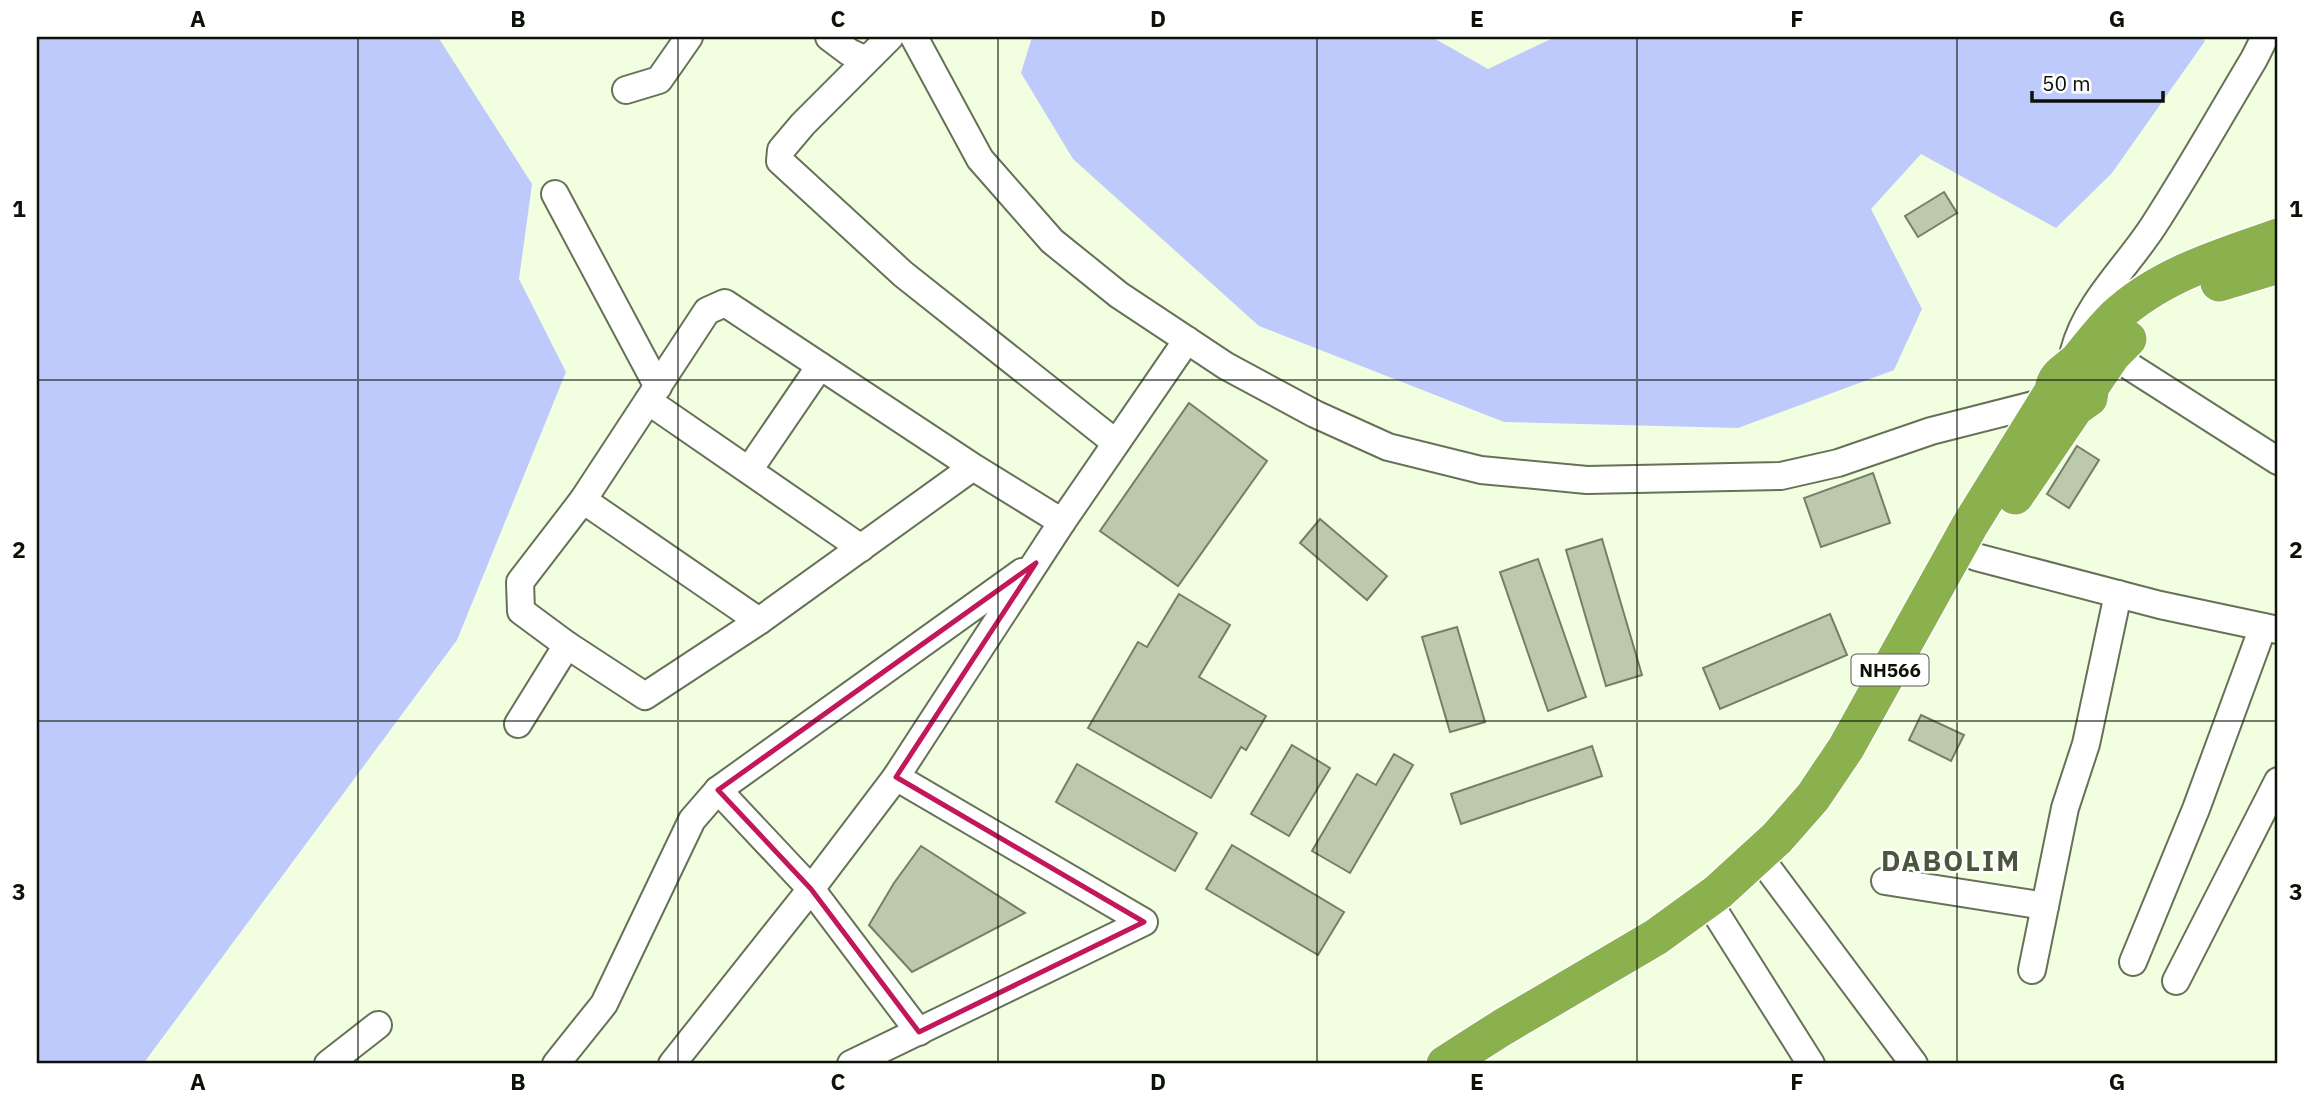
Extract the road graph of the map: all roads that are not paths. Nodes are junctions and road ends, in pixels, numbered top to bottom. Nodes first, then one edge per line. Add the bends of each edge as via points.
1 (689, 37) edge
2 (829, 37) edge
3 (890, 37) edge
4 (915, 37) edge
5 (2265, 37) edge
6 (866, 60) junction
7 (626, 90) dead end
8 (555, 194) dead end
9 (2278, 237) edge
10 (2278, 265) edge
11 (1186, 340) junction
12 (2112, 355) junction
13 (820, 366) junction
14 (2067, 391) junction
15 (653, 394) junction
16 (1116, 443) junction
17 (2278, 461) edge
18 (973, 467) junction
19 (749, 470) junction
20 (583, 500) junction
21 (1062, 522) junction
22 (861, 548) junction
23 (1976, 557) junction
24 (1036, 562) junction
25 (2118, 594) junction
26 (759, 621) junction
27 (2270, 628) edge
28 (567, 645) junction
29 (518, 724) dead end
30 (896, 777) junction
31 (2278, 781) edge
32 (718, 790) junction
33 (1770, 872) junction
34 (1885, 881) dead end
35 (811, 890) junction
36 (2045, 906) junction
37 (1717, 915) junction
38 (2133, 962) dead end
39 (2032, 970) dead end
40 (2176, 981) dead end
41 (378, 1025) dead end
42 (919, 1032) junction
43 (328, 1064) edge
44 (556, 1064) edge
45 (672, 1064) edge
46 (851, 1064) edge
47 (1446, 1064) edge
48 (1476, 1064) edge
49 (1811, 1064) edge
50 (1914, 1064) edge

1 - 7 street via 659,80
2 - 6 street
3 - 6 street
4 - 11 street via 980,159 1052,241 1119,295
5 - 14 street via 2153,227 2102,294 2077,339
6 - 16 street via 780,150 780,161 903,274
8 - 15 street
9 - 14 highway, NH566 via 2158,285 2115,317
10 - 12 highway, NH566 via 2224,282 2163,310
11 - 14 street via 1315,414 1388,447 1481,470 1587,480 1781,476 1838,463
11 - 16 street
12 - 14 highway, NH566
12 - 17 street
13 - 15 street via 725,303 707,311
13 - 18 street
13 - 19 street
14 - 23 highway, NH566
14 - 47 highway, NH566 via 1970,525 1846,748 1777,838 1718,892 1656,937
15 - 19 street
15 - 20 street
16 - 21 street
18 - 21 street
18 - 22 street
19 - 22 street
20 - 26 street
20 - 28 street via 520,582 521,611
21 - 24 street
22 - 26 street
23 - 25 street
23 - 33 highway, NH566 via 1848,785
24 - 30 street
24 - 32 street
25 - 27 street
25 - 36 street
26 - 28 street via 645,696
27 - 38 street
28 - 29 street
30 - 35 street
30 - 42 street via 1144,922
31 - 40 street
32 - 35 street
32 - 44 street via 692,820 604,1004
33 - 37 highway, NH566
33 - 50 street
34 - 36 street
35 - 42 street
35 - 45 street
36 - 39 street
37 - 48 highway, NH566 via 1614,985
37 - 49 street
41 - 43 street
42 - 46 street

